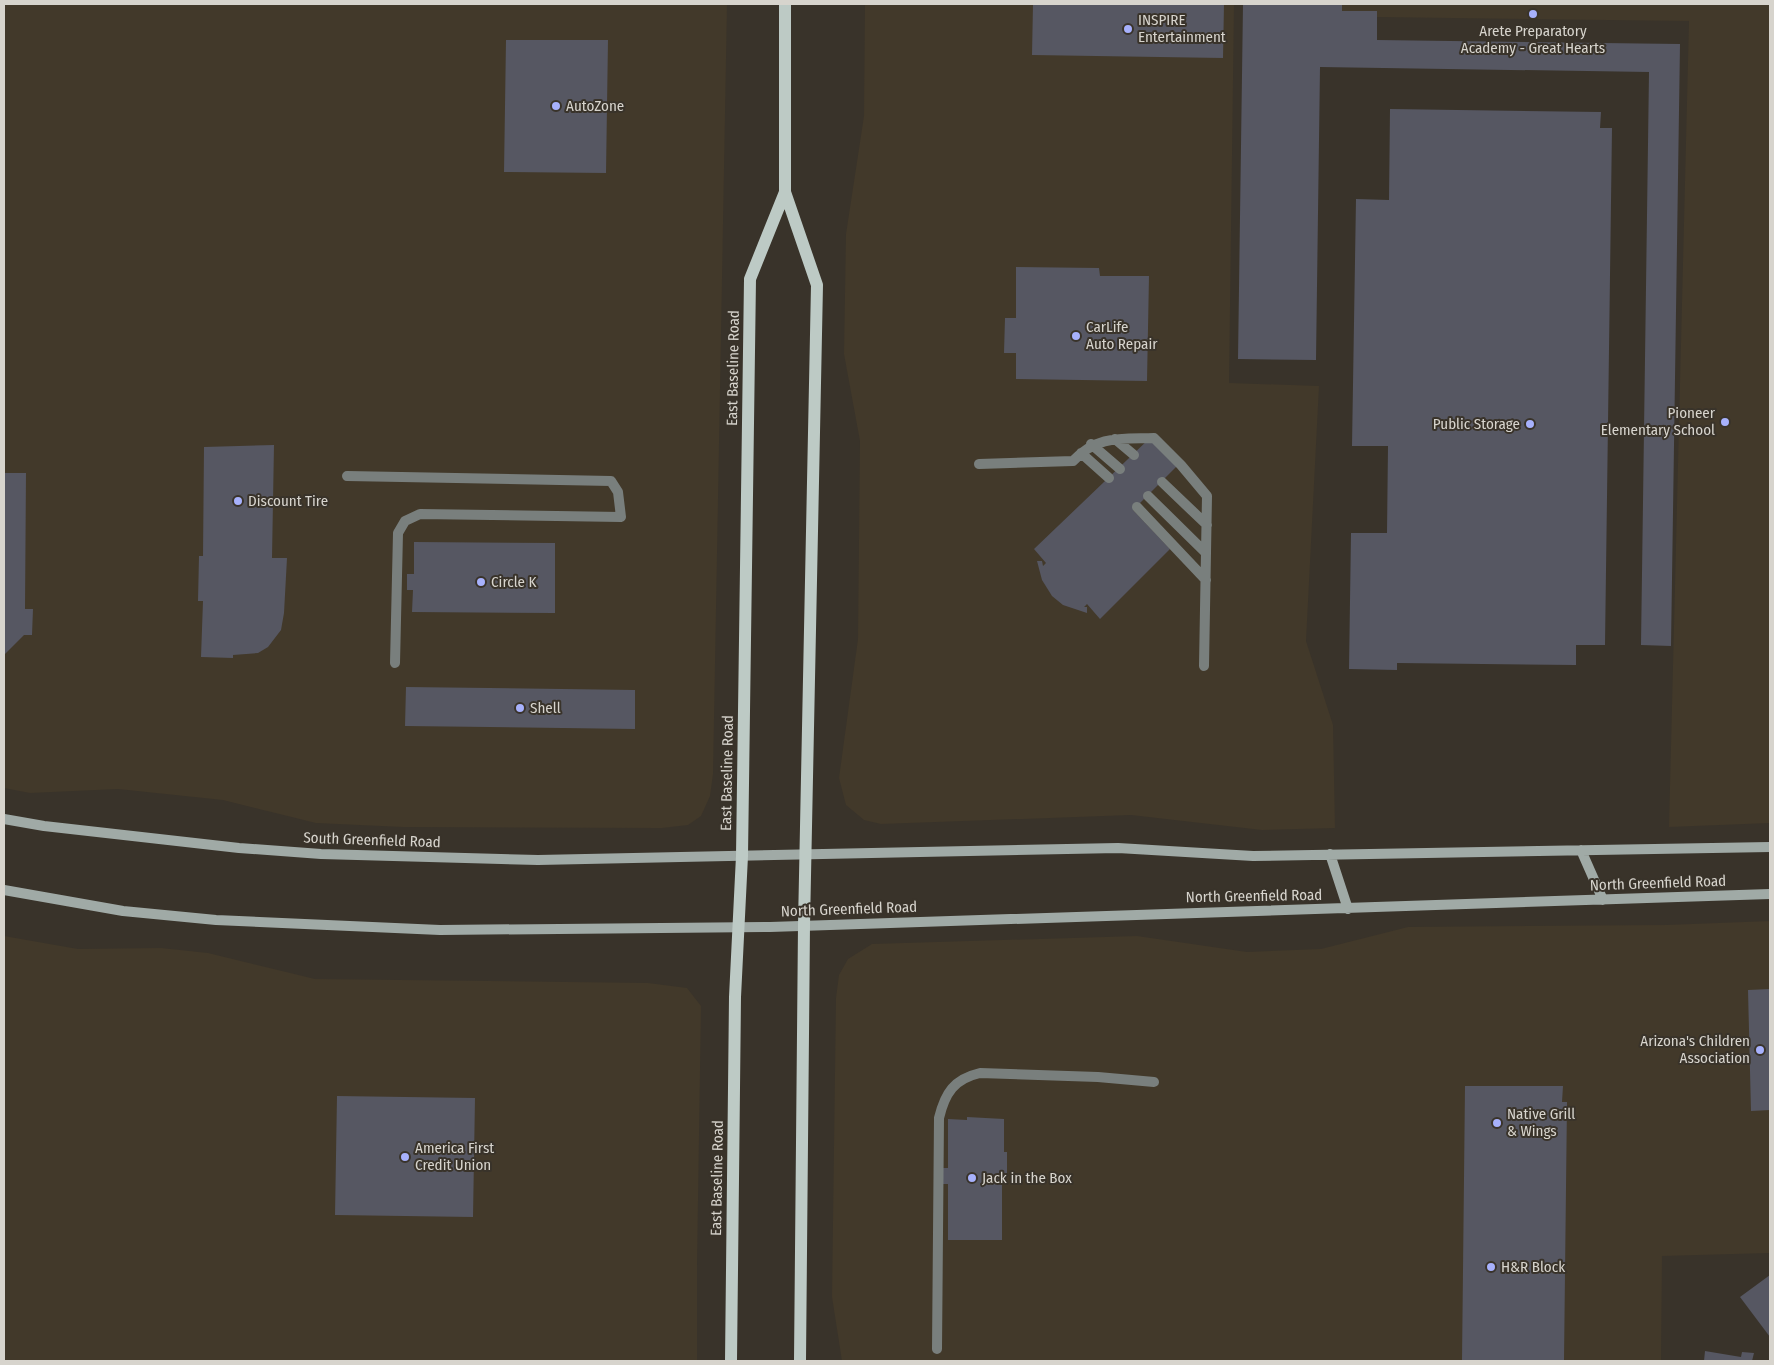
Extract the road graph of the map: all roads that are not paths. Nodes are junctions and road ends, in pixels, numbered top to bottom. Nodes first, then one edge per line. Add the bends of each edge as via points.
1 (785, 4) edge
2 (785, 192) junction
3 (1115, 439) junction
4 (1091, 444) junction
5 (1081, 453) junction
6 (1134, 455) dead end
7 (979, 464) dead end
8 (1120, 469) dead end
9 (347, 476) dead end
10 (1109, 478) dead end
11 (1162, 482) dead end
12 (1148, 496) dead end
13 (1137, 507) dead end
14 (1207, 525) junction
15 (1206, 553) junction
16 (1206, 580) junction
17 (394, 663) dead end
18 (1204, 666) dead end
19 (4, 819) edge
20 (1770, 847) edge
21 (1581, 850) junction
22 (806, 854) junction
23 (1330, 854) junction
24 (742, 856) junction
25 (4, 890) edge
26 (1770, 894) edge
27 (1602, 900) junction
28 (1348, 909) junction
29 (804, 925) junction
30 (738, 927) junction
31 (1154, 1082) dead end
32 (937, 1349) dead end
33 (731, 1361) edge
34 (800, 1361) edge

1 - 2 main road, East Baseline Road
2 - 22 main road, East Baseline Road via 817,285
2 - 24 main road, East Baseline Road via 750,279
3 - 4 lane
3 - 6 lane
3 - 14 lane via 1154,438 1207,496
4 - 5 lane
4 - 8 lane
5 - 7 lane via 1072,461
5 - 10 lane
9 - 17 lane via 610,480 618,492 621,517 420,514 405,521 398,533
11 - 14 lane
12 - 15 lane
13 - 16 lane
14 - 15 lane
15 - 16 lane
16 - 18 lane
19 - 24 main road, South Greenfield Road via 192,843 321,854 538,860
20 - 21 main road
21 - 23 main road
21 - 27 main road
22 - 23 main road via 1118,848 1253,856
22 - 24 main road
22 - 29 main road, East Baseline Road
23 - 28 main road
24 - 30 main road, East Baseline Road
25 - 30 main road via 123,911 315,926 440,930
26 - 27 main road, North Greenfield Road
27 - 28 main road, North Greenfield Road
28 - 29 main road, North Greenfield Road
29 - 30 main road, North Greenfield Road
29 - 34 main road, East Baseline Road
30 - 33 main road, East Baseline Road
31 - 32 lane via 980,1073 964,1077 955,1085 943,1102 939,1118

